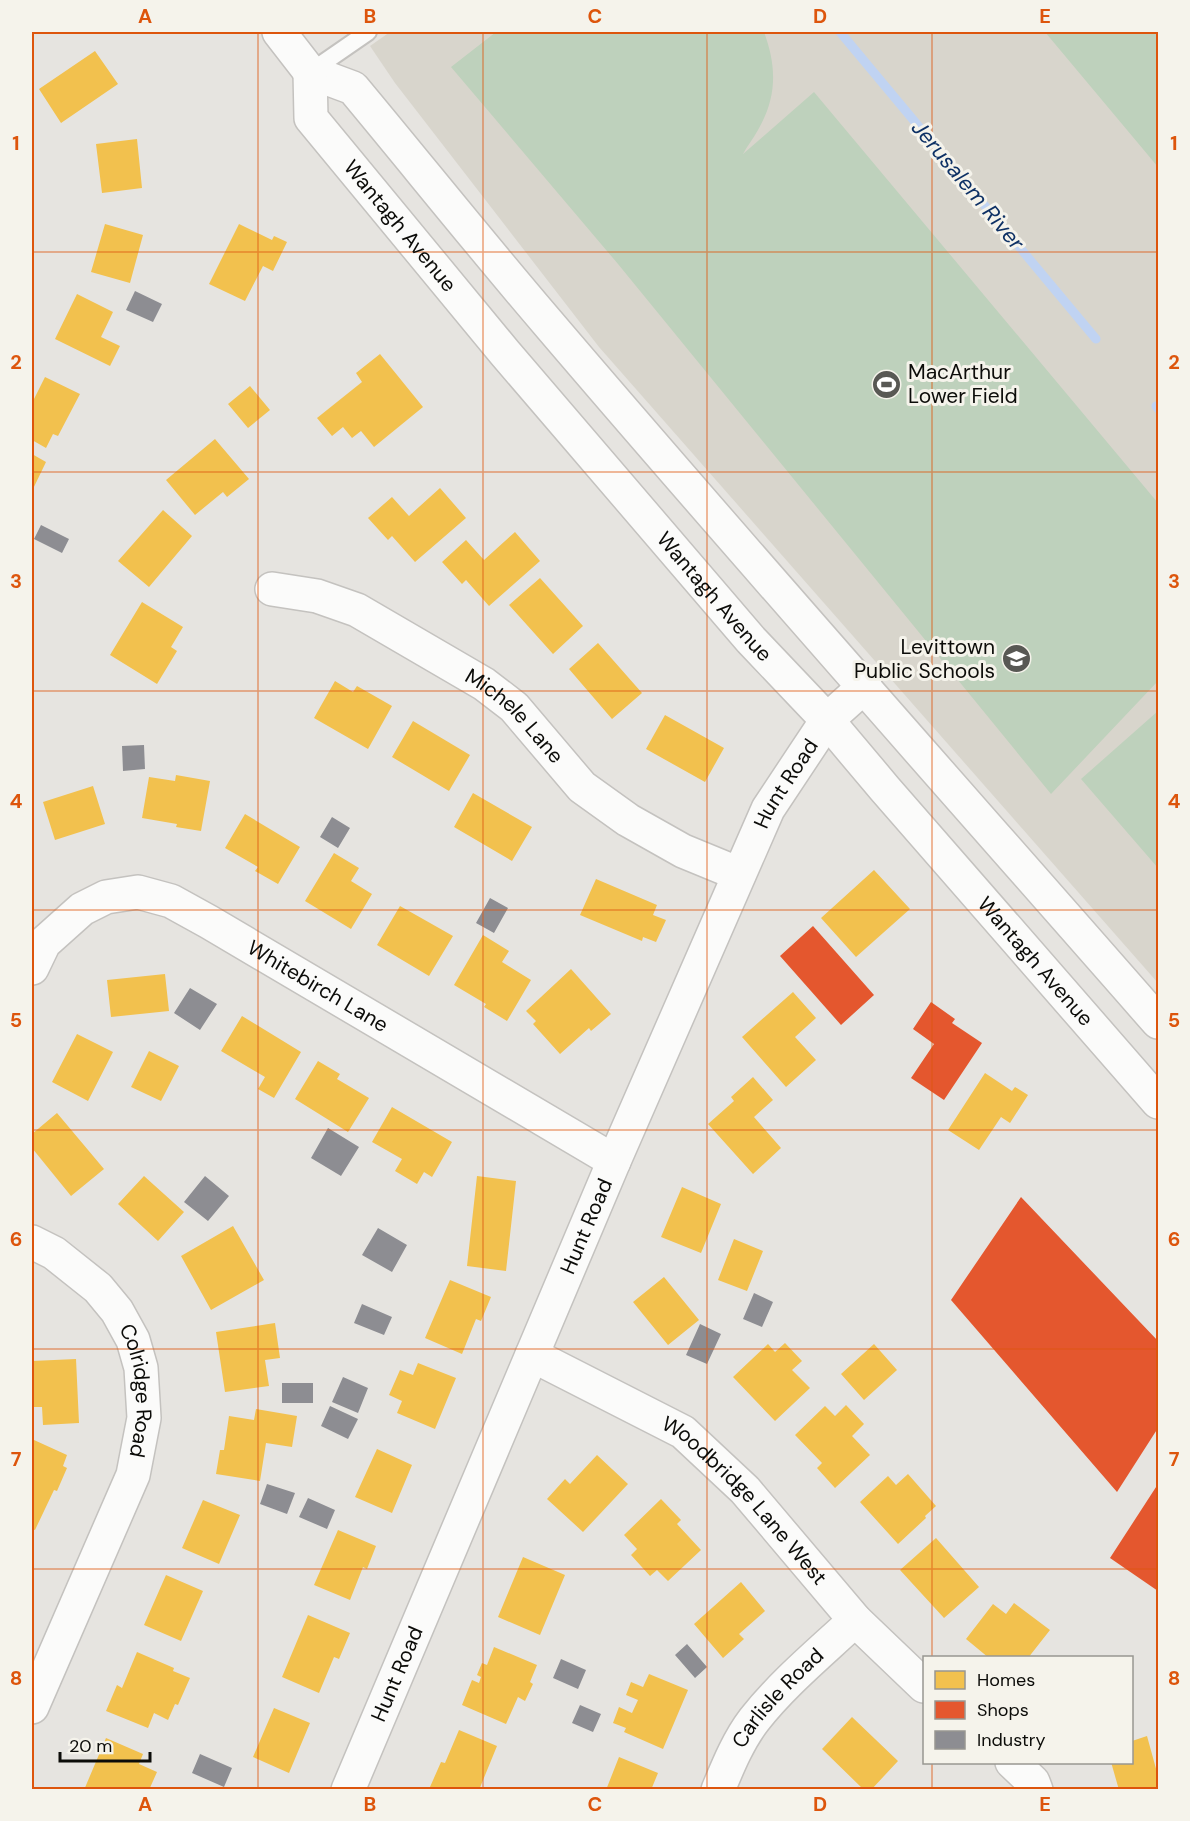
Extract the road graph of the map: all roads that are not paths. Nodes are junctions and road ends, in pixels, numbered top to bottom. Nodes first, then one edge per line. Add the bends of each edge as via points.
1 (279, 32) edge
2 (368, 32) edge
3 (310, 72) junction
4 (531, 302) junction
5 (490, 335) junction
6 (272, 589) dead end
7 (865, 686) junction
8 (827, 720) junction
9 (739, 874) junction
10 (32, 968) edge
11 (1158, 1022) edge
12 (1158, 1102) edge
13 (614, 1161) junction
14 (32, 1242) edge
15 (532, 1355) junction
16 (855, 1620) junction
17 (923, 1685) edge
18 (32, 1707) edge
19 (1014, 1764) edge
20 (348, 1790) edge
21 (718, 1790) edge
22 (1036, 1790) edge

1 - 3 street
2 - 3 lane
3 - 4 street via 353,88
3 - 5 street, Wantagh Avenue via 311,118
4 - 5 street
4 - 7 street
5 - 8 street, Wantagh Avenue via 751,640
6 - 9 street, Michele Lane via 317,596 357,610 484,684 514,707 582,787 627,820 683,851
7 - 8 street, Hunt Road
7 - 11 street
8 - 9 street, Hunt Road via 768,808
8 - 12 street, Wantagh Avenue
9 - 13 street, Hunt Road
10 - 13 street, Whitebirch Lane via 44,943 82,909 105,897 138,892 171,901
13 - 15 street, Hunt Road
14 - 18 street, Colridge Road via 54,1253 98,1287 117,1311 133,1340 141,1368 144,1418 133,1475
15 - 16 street, Woodbridge Lane West via 683,1432 745,1490
15 - 20 street, Hunt Road
16 - 17 street, Woodbridge Lane West
16 - 21 street, Carlisle Road via 752,1722
19 - 22 street

